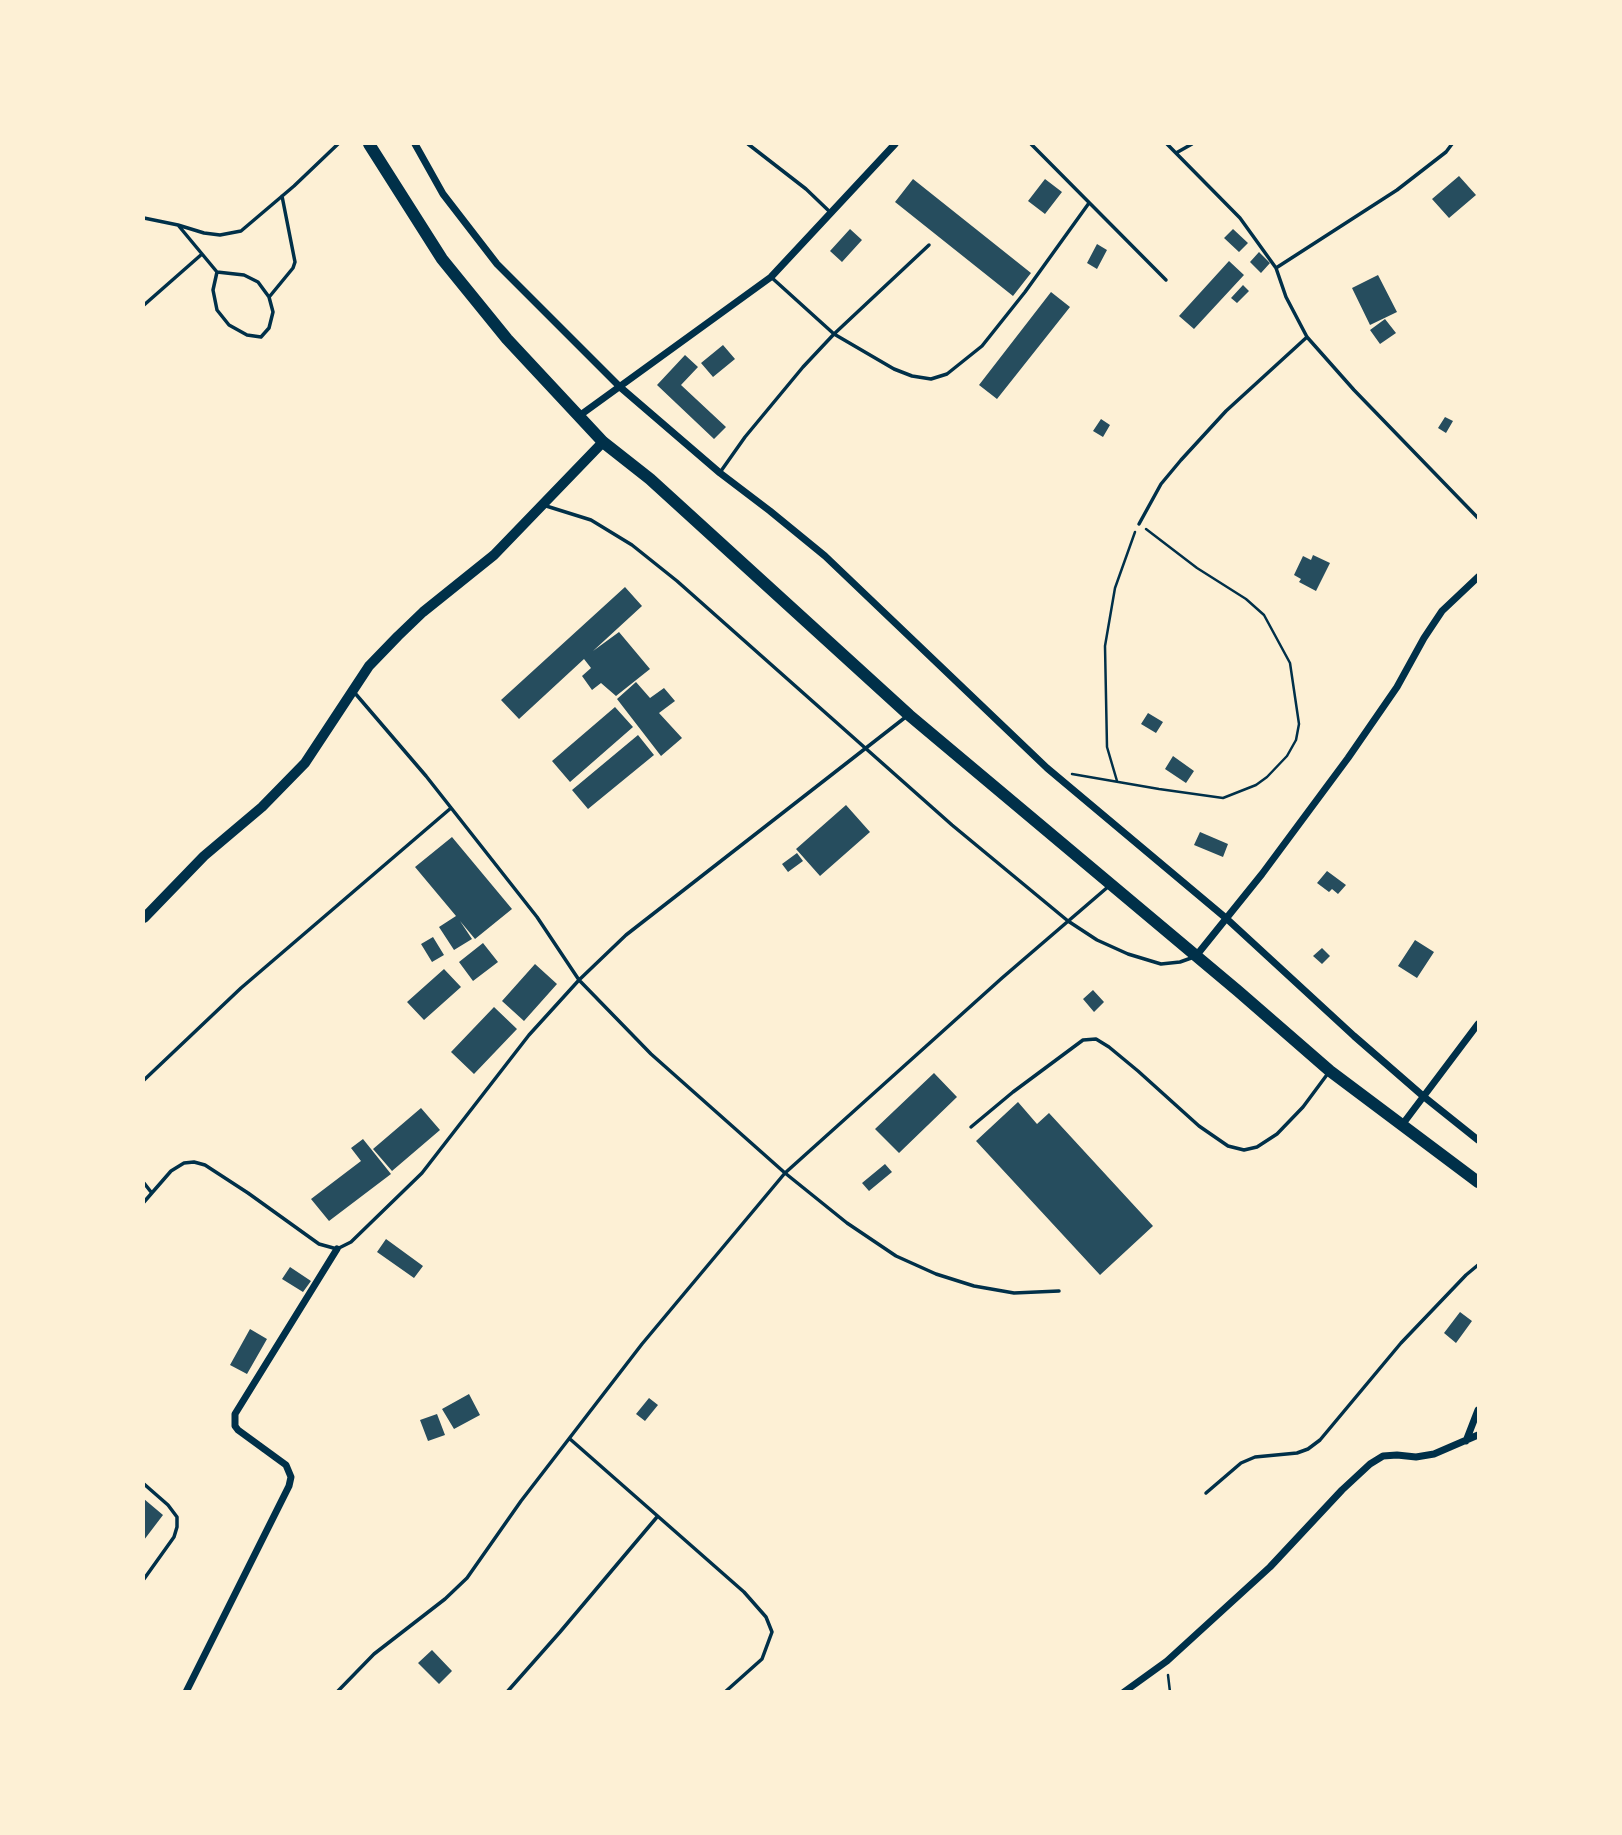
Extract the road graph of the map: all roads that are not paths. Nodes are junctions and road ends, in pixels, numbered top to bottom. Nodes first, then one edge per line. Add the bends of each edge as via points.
1 (338, 144) edge
2 (369, 144) edge
3 (415, 144) edge
4 (748, 144) edge
5 (895, 144) edge
6 (1031, 144) edge
7 (1167, 144) edge
8 (1192, 144) edge
9 (1452, 144) edge
10 (1176, 153) junction
11 (282, 196) junction
12 (1089, 203) junction
13 (832, 214) junction
14 (144, 218) edge
15 (178, 225) junction
16 (929, 246) dead end
17 (202, 254) junction
18 (1276, 268) junction
19 (217, 272) junction
20 (771, 277) junction
21 (1166, 280) dead end
22 (269, 297) junction
23 (144, 306) edge
24 (834, 334) junction
25 (1307, 337) junction
26 (620, 387) junction
27 (579, 416) junction
28 (603, 442) junction
29 (720, 473) junction
30 (542, 504) junction
31 (1479, 518) edge
32 (1139, 524) road end
33 (1479, 577) edge
34 (354, 691) junction
35 (909, 715) junction
36 (867, 748) junction
37 (451, 808) junction
38 (1111, 884) junction
39 (144, 918) edge
40 (1227, 919) junction
41 (1068, 921) junction
42 (1196, 956) junction
43 (579, 980) junction
44 (1479, 1024) edge
45 (1330, 1071) junction
46 (144, 1080) edge
47 (1423, 1096) junction
48 (1402, 1125) junction
49 (971, 1127) dead end
50 (1479, 1140) edge
51 (785, 1173) junction
52 (1479, 1182) edge
53 (144, 1183) edge
54 (150, 1192) junction
55 (144, 1202) edge
56 (337, 1249) junction
57 (1479, 1265) edge
58 (1059, 1291) dead end
59 (1479, 1410) edge
60 (1479, 1435) edge
61 (570, 1439) junction
62 (1466, 1441) junction
63 (144, 1484) edge
64 (1206, 1493) dead end
65 (657, 1517) junction
66 (144, 1579) edge
67 (186, 1692) edge
68 (337, 1692) edge
69 (507, 1692) edge
70 (725, 1692) edge
71 (1124, 1692) edge

1 - 11 lane
2 - 27 highway via 442,259 507,340
3 - 26 street via 443,194 497,264
4 - 13 lane
5 - 13 street
6 - 12 lane
7 - 10 lane
8 - 10 lane
9 - 18 lane via 1398,190
10 - 18 lane via 1240,218
11 - 15 lane via 242,231 219,235
11 - 22 lane via 295,262
12 - 21 lane
12 - 24 lane via 982,346 947,374 931,379 912,376
13 - 20 street
14 - 15 lane
15 - 17 lane
16 - 24 lane
17 - 19 lane
17 - 23 lane
18 - 25 lane
19 - 22 lane via 244,275 258,282
19 - 22 lane via 213,290 217,310 229,325 247,335 261,337 269,328 274,312
20 - 24 lane
20 - 26 street
24 - 29 lane via 772,402
25 - 31 lane
25 - 32 lane via 1226,411 1181,460 1161,484
26 - 27 street
26 - 29 street
27 - 28 highway
28 - 30 street
28 - 35 highway via 650,479
29 - 40 street via 825,556 1047,768
30 - 34 street via 494,555 398,636 369,666
30 - 36 lane via 591,520 632,545
33 - 40 street via 1442,611 1348,758
34 - 37 lane
34 - 39 street via 305,763
35 - 36 lane
35 - 38 highway
36 - 41 lane
36 - 43 lane via 626,935
37 - 43 lane via 537,917
37 - 46 lane via 242,988
38 - 41 lane
38 - 42 highway
40 - 42 street
40 - 47 street
41 - 42 lane via 1128,954 1161,964
41 - 51 lane
42 - 45 highway
43 - 51 lane via 695,1094
43 - 56 lane via 529,1035 422,1172 351,1242
44 - 47 street
45 - 48 highway
45 - 49 lane via 1277,1134 1244,1150 1228,1146 1199,1126 1108,1047 1096,1039 1083,1040
47 - 48 street
47 - 50 street
48 - 52 highway
51 - 58 lane via 896,1256 936,1275 1014,1293
51 - 61 lane
53 - 54 lane
54 - 55 lane
54 - 56 lane via 184,1163 205,1165 319,1244
56 - 67 street via 235,1414 234,1426 286,1465 291,1477
57 - 64 lane via 1401,1343 1320,1440 1297,1453 1241,1463
59 - 62 street
60 - 62 street
61 - 65 lane
61 - 68 lane via 467,1578 374,1654
62 - 71 street via 1434,1454 1383,1456 1370,1464 1250,1586 1167,1661
63 - 66 lane via 168,1505 177,1517 177,1527
65 - 69 lane
65 - 70 lane via 744,1592 766,1617 772,1632 762,1659

